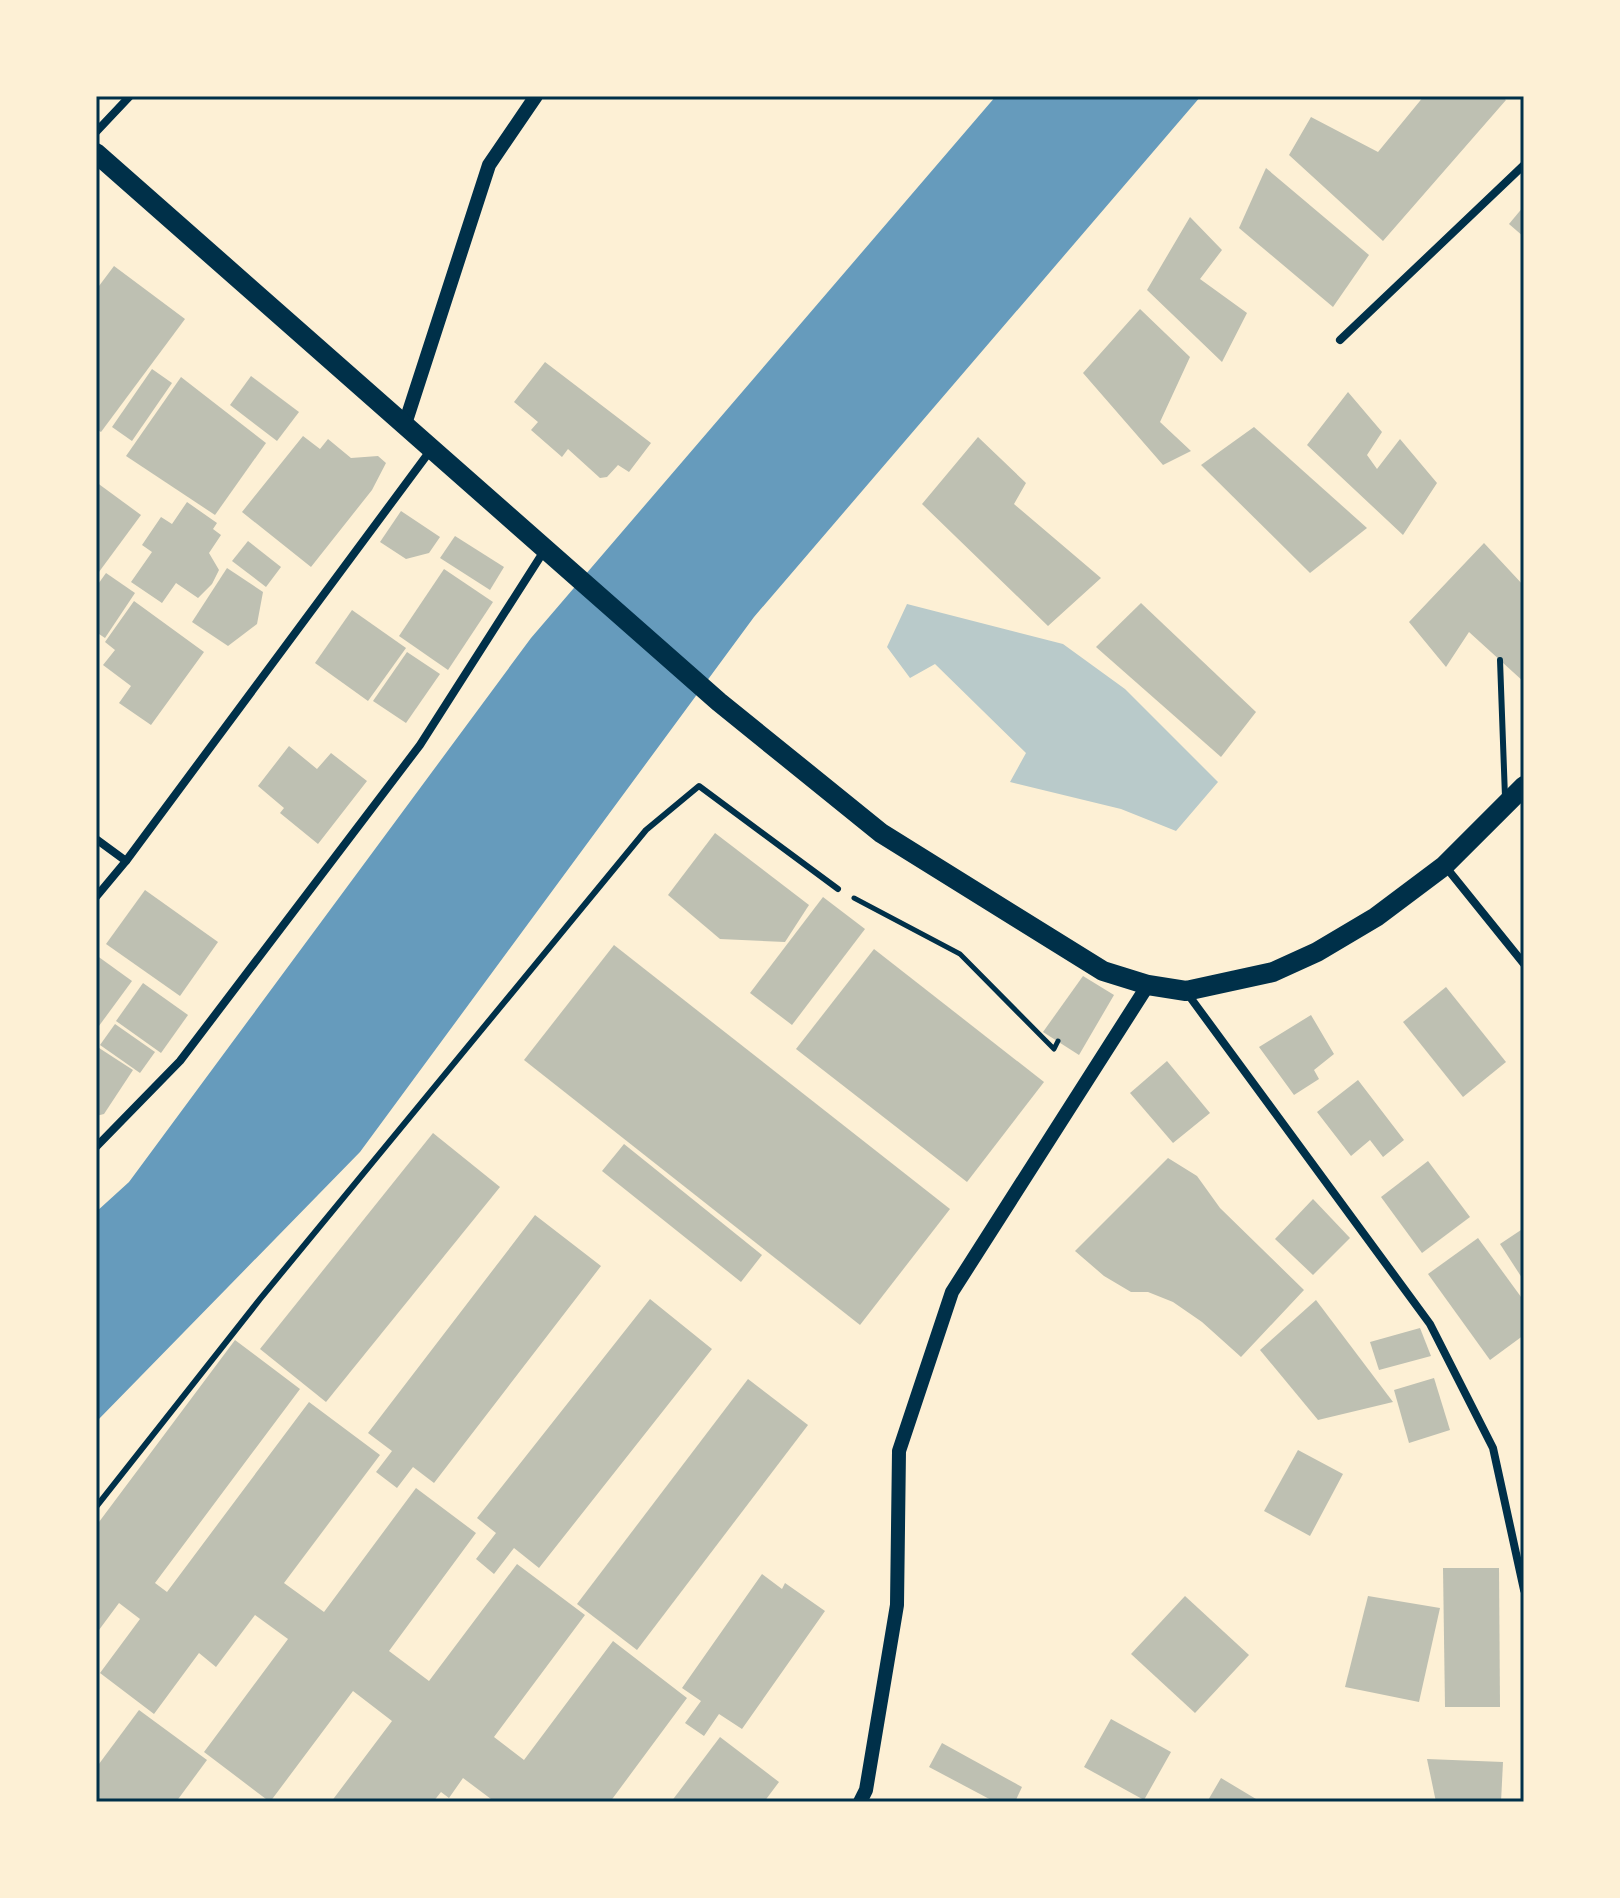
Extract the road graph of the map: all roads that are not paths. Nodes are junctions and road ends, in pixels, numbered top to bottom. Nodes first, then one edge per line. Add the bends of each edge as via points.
1 (130, 96) edge
2 (536, 96) edge
3 (96, 132) edge
4 (96, 153) edge
5 (1524, 165) edge
6 (1340, 340) dead end
7 (404, 427) junction
8 (431, 451) junction
9 (547, 553) junction
10 (1500, 660) dead end
11 (1524, 786) edge
12 (1505, 804) junction
13 (96, 839) edge
14 (126, 861) junction
15 (1444, 866) junction
16 (838, 889) road end
17 (96, 897) edge
18 (1524, 964) edge
19 (1148, 985) junction
20 (1186, 991) junction
21 (96, 1147) edge
22 (96, 1507) edge
23 (1524, 1590) edge
24 (860, 1802) edge

1 - 3 street
2 - 7 street via 489,165
4 - 7 main road
5 - 6 street
7 - 8 main road
8 - 9 main road
8 - 14 street
9 - 19 main road via 719,702 891,839 1103,971
9 - 21 street via 420,745 180,1061
10 - 12 lane
11 - 12 main road
12 - 15 main road
13 - 14 street
14 - 17 street
15 - 18 street
15 - 20 main road via 1376,917 1317,952 1273,972
16 - 22 lane via 699,786 646,830
19 - 20 main road
19 - 24 street via 952,1292 899,1451 897,1605
20 - 23 street via 1430,1324 1493,1448

